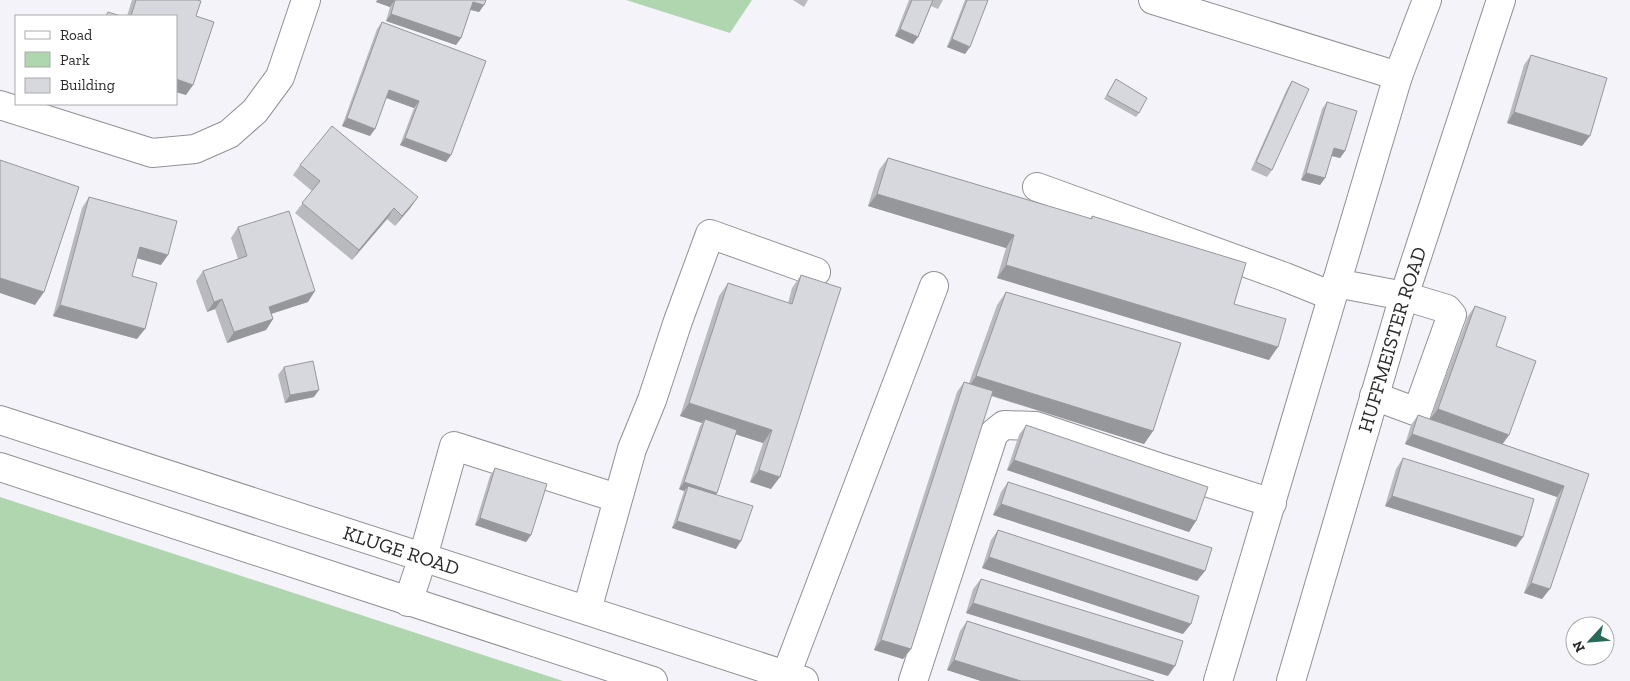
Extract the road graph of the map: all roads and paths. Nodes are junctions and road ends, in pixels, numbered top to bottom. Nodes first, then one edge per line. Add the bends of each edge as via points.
1 (306, 0) edge
2 (1153, 0) edge
3 (1426, 0) edge
4 (1501, 0) edge
5 (1398, 76) junction
6 (0, 106) edge
7 (1037, 187) dead end
8 (816, 272) dead end
9 (934, 286) dead end
10 (1334, 290) junction
11 (1404, 296) junction
12 (1374, 396) junction
13 (0, 420) edge
14 (0, 467) edge
15 (617, 498) junction
16 (1272, 503) junction
17 (423, 557) junction
18 (408, 602) junction
19 (587, 610) junction
20 (795, 678) edge
21 (653, 681) edge
22 (914, 681) edge
23 (1218, 681) edge
24 (1291, 681) edge

1 - 6 main road via 280,77 255,111 229,134 195,149 152,153
2 - 5 main road
3 - 5 main road
4 - 11 main road, HUFFMEISTER ROAD
5 - 10 main road
7 - 10 main road via 1285,277
8 - 15 main road via 710,234
9 - 20 main road
10 - 11 main road
10 - 16 main road
11 - 12 main road, HUFFMEISTER ROAD
11 - 12 main road via 1447,309 1452,314 1417,412
12 - 24 main road, HUFFMEISTER ROAD
13 - 17 main road, KLUGE ROAD
14 - 18 main road
15 - 17 main road via 454,446
15 - 19 main road
16 - 22 main road via 1036,426 1004,425 994,433
16 - 23 main road
17 - 18 main road
17 - 19 main road, KLUGE ROAD
18 - 21 main road
19 - 20 main road, KLUGE ROAD

